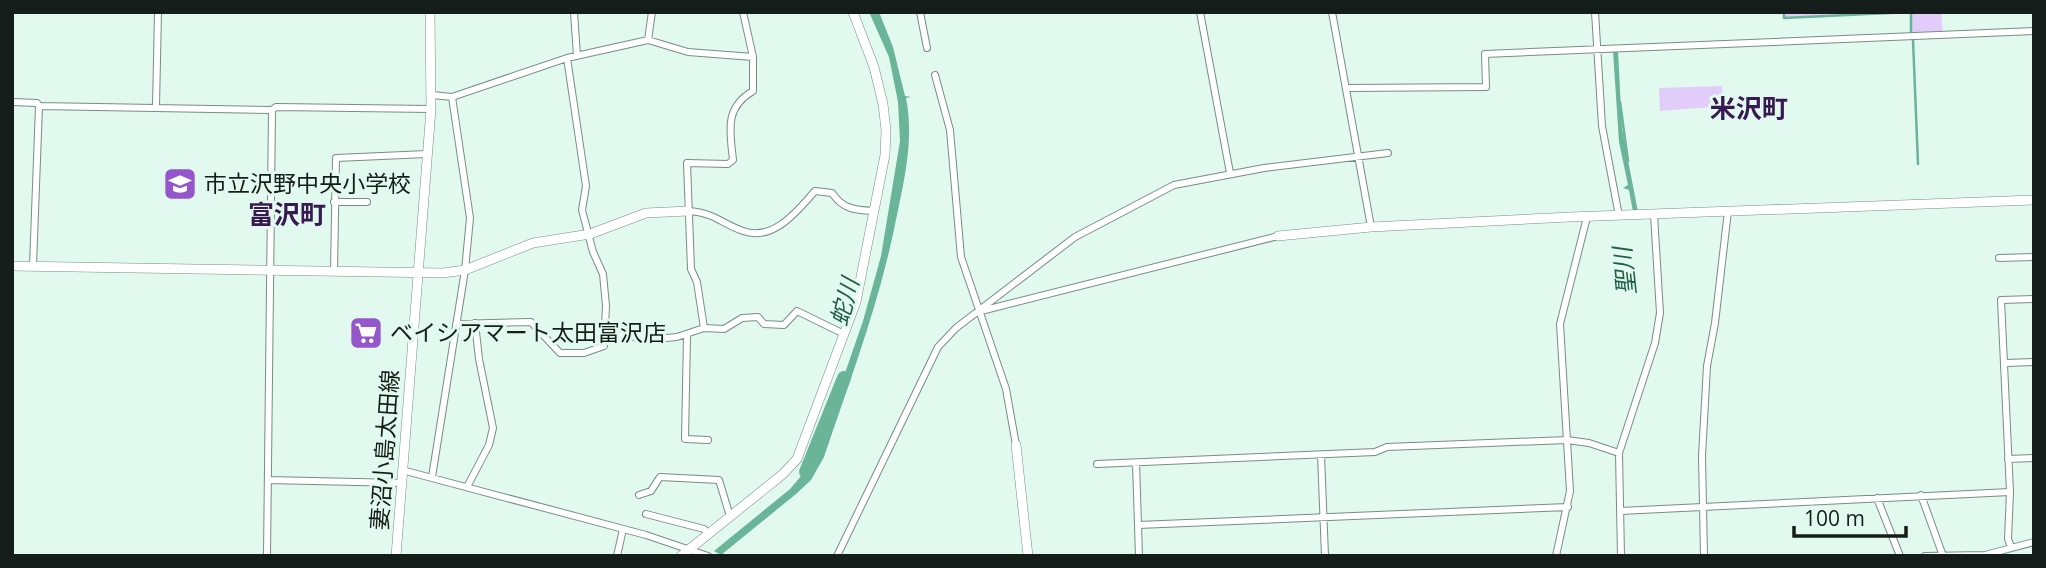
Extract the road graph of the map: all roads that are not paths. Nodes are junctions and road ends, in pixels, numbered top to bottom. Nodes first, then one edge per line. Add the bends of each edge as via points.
1 (158, 12) edge
2 (430, 12) edge
3 (574, 12) edge
4 (652, 12) edge
5 (743, 12) edge
6 (853, 12) edge
7 (920, 12) edge
8 (1200, 12) edge
9 (1332, 12) edge
10 (1595, 12) edge
11 (2034, 31) edge
12 (648, 40) junction
13 (927, 48) dead end
14 (1599, 49) junction
15 (577, 55) junction
16 (752, 57) junction
17 (567, 58) junction
18 (935, 75) dead end
19 (1346, 88) junction
20 (432, 95) junction
21 (452, 97) junction
22 (12, 102) edge
23 (39, 106) junction
24 (156, 106) junction
25 (431, 109) junction
26 (272, 110) junction
27 (1388, 153) dead end
28 (427, 154) junction
29 (1358, 157) junction
30 (1230, 173) junction
31 (2034, 200) edge
32 (334, 202) junction
33 (367, 202) dead end
34 (688, 211) junction
35 (873, 211) junction
36 (1728, 211) junction
37 (1652, 215) junction
38 (1621, 216) junction
39 (1587, 217) junction
40 (1371, 227) junction
41 (590, 234) junction
42 (1278, 236) joint
43 (2034, 257) edge
44 (1999, 258) dead end
45 (12, 266) edge
46 (33, 266) junction
47 (465, 270) junction
48 (272, 271) junction
49 (334, 272) junction
50 (418, 274) junction
51 (2034, 299) edge
52 (979, 312) junction
53 (475, 323) junction
54 (456, 324) junction
55 (704, 328) junction
56 (606, 334) junction
57 (844, 334) junction
58 (687, 336) junction
59 (2034, 362) edge
60 (2005, 363) junction
61 (708, 440) dead end
62 (1567, 440) junction
63 (1016, 445) joint
64 (1615, 451) junction
65 (1321, 455) junction
66 (2034, 458) edge
67 (2008, 459) junction
68 (1136, 463) junction
69 (1097, 464) dead end
70 (402, 470) junction
71 (432, 477) junction
72 (268, 480) junction
73 (401, 483) junction
74 (467, 487) junction
75 (2010, 492) junction
76 (639, 495) dead end
77 (1920, 495) junction
78 (1877, 498) junction
79 (1568, 507) junction
80 (1702, 508) junction
81 (1620, 511) junction
82 (646, 514) dead end
83 (732, 515) junction
84 (1324, 519) junction
85 (1138, 525) junction
86 (623, 529) junction
87 (709, 534) junction
88 (2034, 542) edge
89 (2011, 547) junction
90 (689, 552) edge
91 (1942, 555) edge
92 (267, 556) edge
93 (397, 556) edge
94 (617, 556) edge
95 (708, 556) edge
96 (837, 556) edge
97 (1028, 556) edge
98 (1139, 556) edge
99 (1325, 556) edge
100 (1556, 556) edge
101 (1622, 556) edge
102 (1704, 556) edge
103 (1900, 556) edge
104 (1925, 556) edge

1 - 24 street
2 - 20 street, 妻沼小島太田線
3 - 15 street
4 - 12 street
5 - 16 street
6 - 35 street via 874,67 886,117
7 - 13 street
8 - 30 street
9 - 19 street
10 - 14 street
11 - 14 street
12 - 15 street
12 - 16 street via 688,52
14 - 19 street via 1485,54 1486,87
14 - 38 street via 1604,139
15 - 17 street
16 - 34 street via 753,91 732,110 729,120 733,160 728,164 687,163
17 - 21 street
17 - 41 street via 586,186 582,210
18 - 52 street via 950,131 961,257
19 - 29 street
20 - 21 street
20 - 25 street, 妻沼小島太田線
21 - 47 street via 470,218
22 - 23 street
23 - 24 street
23 - 46 street
24 - 26 street
25 - 26 street
25 - 28 street, 妻沼小島太田線
26 - 48 street
27 - 29 street
28 - 32 street via 336,158
28 - 50 street, 妻沼小島太田線
29 - 30 street
29 - 40 street
30 - 52 street via 1174,185 1075,237
31 - 36 street
32 - 33 street
32 - 49 street
34 - 35 street via 716,215 743,232 754,233 774,229 790,219 815,191 832,193 841,206
34 - 41 street via 646,213
34 - 55 street via 691,269
35 - 57 street via 856,303
36 - 37 street
36 - 80 street via 1716,323 1708,353
37 - 38 street
37 - 64 street via 1660,313 1652,353
38 - 39 street
39 - 40 street
39 - 62 street via 1560,324
40 - 42 street
41 - 47 street via 516,248
41 - 56 street via 603,274
42 - 52 street
43 - 44 street
45 - 46 street
46 - 48 street
47 - 50 street
47 - 54 street
48 - 49 street
48 - 72 street
49 - 50 street
50 - 70 street, 妻沼小島太田線
51 - 60 street via 2001,300
52 - 63 street via 1011,407
52 - 96 street via 938,347
53 - 54 street
53 - 56 street via 531,322 561,353 600,350
53 - 74 street via 493,428
54 - 71 street
55 - 57 street via 724,329 742,318 758,317 764,324 784,325 797,312
55 - 58 street
56 - 58 street via 655,339
57 - 83 street via 797,459
58 - 61 street via 685,439
59 - 60 street
60 - 67 street
62 - 64 street
62 - 65 street via 1387,447 1375,452
62 - 79 street
63 - 97 street
64 - 81 street
65 - 68 street
65 - 84 street
66 - 67 street
67 - 75 street
68 - 69 street
68 - 85 street
70 - 71 street
70 - 73 street, 妻沼小島太田線
71 - 74 street
72 - 73 street
72 - 92 street
73 - 93 street, 妻沼小島太田線
74 - 86 street
75 - 77 street
75 - 89 street
76 - 83 street via 651,491 660,477 719,480
77 - 78 street
77 - 91 street
78 - 80 street
78 - 103 street
79 - 84 street
79 - 100 street
80 - 81 street
80 - 102 street
81 - 101 street
82 - 87 street
83 - 87 street
84 - 85 street
84 - 99 street
85 - 98 street
86 - 90 street
86 - 94 street
87 - 90 street
88 - 89 street
89 - 91 street via 1985,555
90 - 95 street
91 - 104 street

